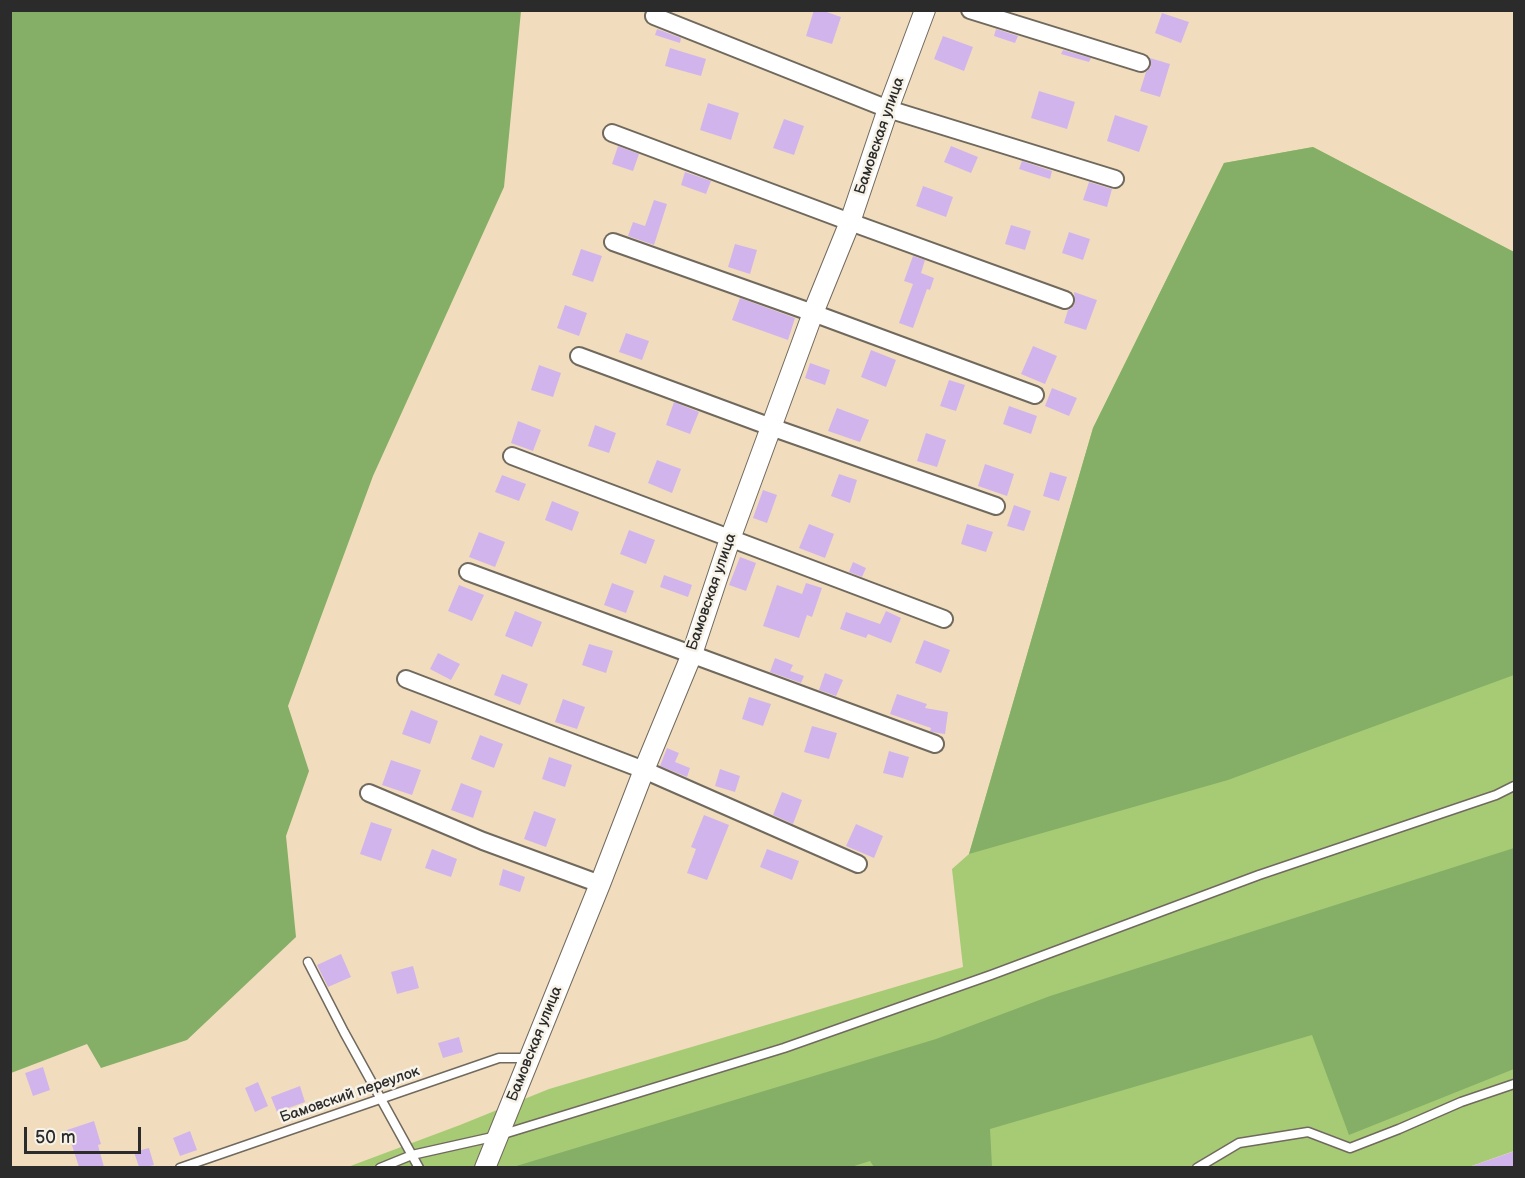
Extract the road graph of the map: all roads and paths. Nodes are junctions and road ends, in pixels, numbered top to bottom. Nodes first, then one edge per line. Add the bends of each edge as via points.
1 (925, 10) edge
2 (970, 10) edge
3 (654, 16) dead end
4 (1141, 63) dead end
5 (888, 109) junction
6 (612, 133) dead end
7 (1115, 179) dead end
8 (850, 222) junction
9 (613, 242) dead end
10 (1065, 300) dead end
11 (813, 313) junction
12 (579, 356) dead end
13 (1035, 395) dead end
14 (771, 427) junction
15 (512, 456) dead end
16 (996, 506) dead end
17 (730, 539) junction
18 (468, 572) dead end
19 (944, 619) dead end
20 (692, 654) junction
21 (406, 679) dead end
22 (935, 744) dead end
23 (644, 770) junction
24 (1515, 786) edge
25 (369, 793) dead end
26 (858, 864) dead end
27 (600, 884) junction
28 (308, 962) dead end
29 (530, 1058) junction
30 (1515, 1084) edge
31 (380, 1099) junction
32 (497, 1137) junction
33 (412, 1155) junction
34 (180, 1167) edge
35 (380, 1167) edge
36 (419, 1167) edge
37 (485, 1167) edge
38 (1197, 1167) edge

1 - 5 street, Бамовская улица
2 - 4 street
3 - 5 street
5 - 7 street
5 - 8 street, Бамовская улица
6 - 8 street
8 - 10 street
8 - 11 street, Бамовская улица
9 - 11 street
11 - 13 street
11 - 14 street, Бамовская улица
12 - 14 street
14 - 16 street
14 - 17 street, Бамовская улица
15 - 17 street
17 - 19 street
17 - 20 street, Бамовская улица
18 - 20 street
20 - 22 street
20 - 23 street, Бамовская улица
21 - 23 street
23 - 26 street
23 - 27 street, Бамовская улица
24 - 32 lane via 784,1048
25 - 27 street
27 - 29 street, Бамовская улица
28 - 31 lane
29 - 31 lane, Бамовский переулок via 499,1058
29 - 32 street, Бамовская улица
30 - 38 lane via 1350,1148 1308,1132 1239,1143
31 - 33 lane
31 - 34 lane, Бамовский переулок
32 - 33 lane
32 - 37 street, Бамовская улица
33 - 35 lane
33 - 36 lane

